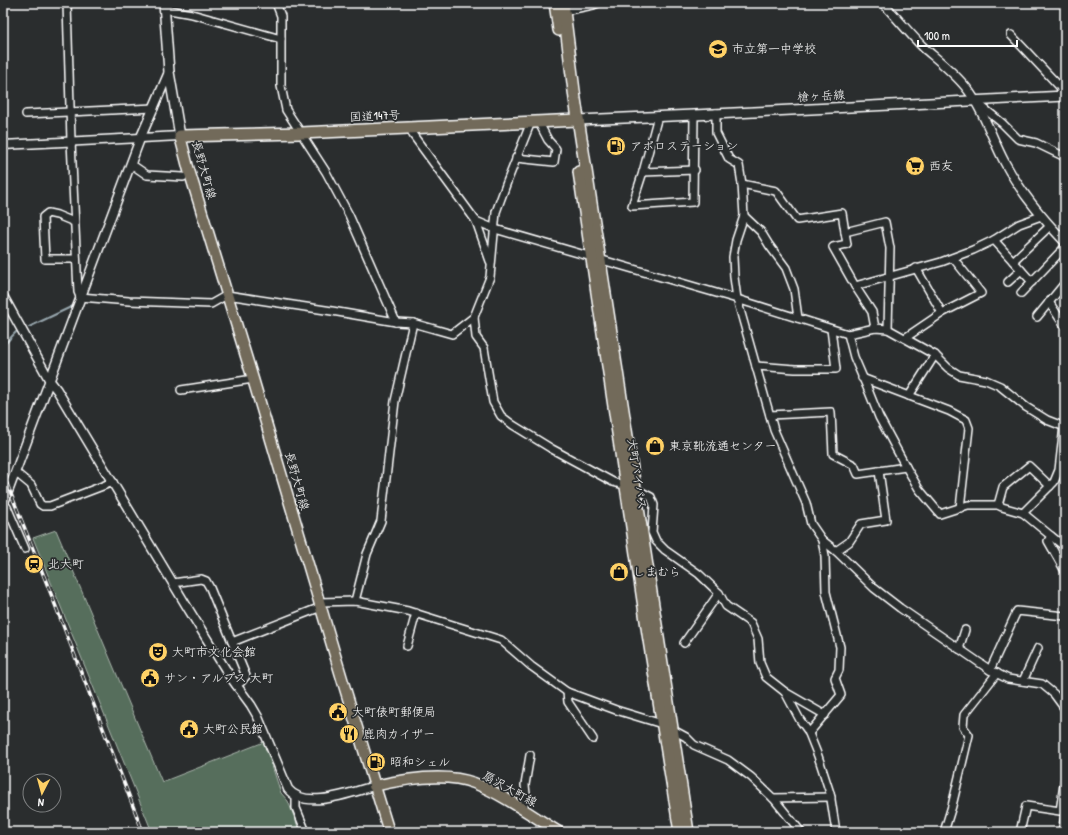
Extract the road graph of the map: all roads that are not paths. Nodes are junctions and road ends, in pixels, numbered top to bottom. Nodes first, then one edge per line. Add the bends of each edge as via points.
1 (67, 3) edge
2 (276, 3) edge
3 (555, 3) edge
4 (598, 3) edge
5 (883, 3) edge
6 (164, 6) edge
7 (563, 7) edge
8 (1011, 35) dead end
9 (281, 39) junction
10 (169, 72) junction
11 (1064, 96) edge
12 (974, 100) junction
13 (154, 108) junction
14 (71, 111) junction
15 (716, 113) junction
16 (26, 114) dead end
17 (694, 115) junction
18 (658, 116) junction
19 (575, 120) junction
20 (535, 121) junction
21 (410, 127) junction
22 (301, 133) junction
23 (180, 136) junction
24 (140, 139) junction
25 (71, 141) junction
26 (3, 145) edge
27 (1065, 157) edge
28 (516, 158) junction
29 (131, 164) junction
30 (695, 170) junction
31 (643, 172) junction
32 (183, 176) dead end
33 (742, 184) junction
34 (744, 216) junction
35 (1041, 216) junction
36 (476, 221) junction
37 (74, 222) junction
38 (1050, 226) junction
39 (495, 229) junction
40 (845, 232) junction
41 (994, 240) junction
42 (1065, 242) edge
43 (1065, 247) edge
44 (596, 258) junction
45 (953, 258) junction
46 (76, 259) junction
47 (1013, 261) junction
48 (491, 263) junction
49 (916, 268) junction
50 (1021, 270) junction
51 (889, 277) junction
52 (1008, 282) dead end
53 (1032, 282) junction
54 (1065, 283) edge
55 (855, 286) junction
56 (1021, 293) dead end
57 (228, 295) junction
58 (3, 296) edge
59 (80, 297) junction
60 (737, 299) junction
61 (1049, 302) junction
62 (942, 313) junction
63 (474, 317) junction
64 (1037, 317) dead end
65 (798, 318) junction
66 (396, 322) junction
67 (413, 323) junction
68 (1064, 325) edge
69 (875, 328) junction
70 (831, 329) junction
71 (888, 329) junction
72 (848, 334) junction
73 (905, 338) junction
74 (935, 355) junction
75 (756, 366) junction
76 (862, 378) junction
77 (253, 379) junction
78 (50, 381) junction
79 (181, 390) dead end
80 (910, 396) junction
81 (770, 415) junction
82 (1064, 426) edge
83 (906, 468) junction
84 (879, 471) junction
85 (15, 474) junction
86 (113, 482) junction
87 (1050, 486) junction
88 (630, 487) junction
89 (3, 504) edge
90 (998, 504) junction
91 (960, 508) junction
92 (1023, 513) junction
93 (1052, 536) junction
94 (822, 540) junction
95 (1065, 547) edge
96 (25, 549) dead end
97 (836, 551) junction
98 (1065, 571) edge
99 (173, 583) junction
100 (719, 593) junction
101 (355, 601) junction
102 (320, 604) junction
103 (416, 613) junction
104 (1065, 616) edge
105 (965, 630) dead end
106 (232, 642) junction
107 (684, 643) dead end
108 (407, 646) dead end
109 (1038, 648) dead end
110 (959, 649) junction
111 (994, 672) junction
112 (1023, 681) junction
113 (236, 685) junction
114 (567, 692) junction
115 (786, 692) junction
116 (1065, 709) edge
117 (825, 715) junction
118 (667, 726) junction
119 (809, 734) junction
120 (594, 739) dead end
121 (530, 755) dead end
122 (1065, 778) edge
123 (374, 786) junction
124 (296, 797) junction
125 (831, 797) junction
126 (773, 798) junction
127 (523, 810) junction
128 (1063, 813) edge
129 (306, 832) edge
130 (389, 832) edge
131 (559, 832) edge
132 (680, 832) edge
133 (688, 832) edge
134 (801, 832) edge
135 (836, 832) edge
136 (944, 832) edge
137 (1020, 832) edge
138 (1062, 832) edge

1 - 14 street
2 - 9 street via 281,16
3 - 19 highway
4 - 7 street
5 - 12 street via 918,42 960,80
6 - 9 street
6 - 10 main road
7 - 19 highway
8 - 11 street via 1060,87
9 - 22 street via 283,100 286,110
10 - 13 street
10 - 23 main road
11 - 12 main road, 槍ヶ岳線
12 - 15 main road, 槍ヶ岳線
12 - 27 street via 1018,139 1036,143
12 - 35 street via 1004,162
13 - 14 street
13 - 24 street
14 - 16 street
14 - 25 street
15 - 17 main road, 槍ヶ岳線
15 - 33 street via 716,133 729,160 739,165
17 - 18 main road, 槍ヶ岳線
17 - 30 street
18 - 19 main road, 槍ヶ岳線
18 - 31 street
19 - 20 highway, 国道147号
19 - 44 highway, 大町バイパス
20 - 21 highway, 国道147号
20 - 28 street
20 - 28 street via 556,149 554,162
21 - 22 highway, 国道147号
21 - 36 street via 413,135
22 - 23 highway, 国道147号
22 - 66 street via 349,215
23 - 24 street
23 - 57 main road, 長野大町線
24 - 25 street
24 - 29 street
25 - 26 street
25 - 37 street
28 - 39 street via 496,212
29 - 32 street via 147,175
29 - 59 street
30 - 31 street
30 - 31 street via 693,202 632,206
33 - 34 street
33 - 40 street via 776,191 797,220 842,213
34 - 60 street via 733,257
34 - 65 street via 762,232 786,268 794,289
35 - 38 street
35 - 41 street via 1019,224
36 - 39 street
36 - 48 street
37 - 46 street
37 - 46 street via 48,213 44,217 45,259
38 - 42 street
38 - 47 street
39 - 44 street
39 - 48 street
40 - 51 street via 885,222 890,248
40 - 55 street via 847,244 833,247
41 - 45 street
41 - 47 street
43 - 53 street
44 - 60 street
44 - 88 highway, 大町バイパス
45 - 49 street
45 - 62 street via 981,293
46 - 59 street
47 - 50 street
48 - 63 street via 490,277
49 - 51 street
49 - 62 street
50 - 52 street
50 - 53 street
51 - 55 street
51 - 71 street
53 - 56 street
54 - 61 street
55 - 69 street via 872,312
57 - 59 street via 211,304
57 - 66 street
57 - 77 main road, 長野大町線
58 - 78 street
59 - 78 street
60 - 65 street
60 - 75 street
61 - 64 street
61 - 68 street
62 - 73 street
63 - 67 street via 452,334
63 - 88 street via 476,337 484,348 493,402 501,416 552,449 613,482
65 - 70 street
66 - 67 street
67 - 101 street via 395,401 381,522 367,554
69 - 71 street
69 - 72 street
70 - 72 street
70 - 75 street via 836,369
71 - 73 street
72 - 76 street
73 - 74 street
74 - 80 street
74 - 82 street via 959,375 986,380 1000,386 1026,407 1047,420
75 - 81 street
76 - 80 street
76 - 83 street via 878,417
77 - 79 street
77 - 102 main road, 長野大町線
78 - 85 street
78 - 86 street
80 - 91 street via 966,420 969,428
81 - 84 street via 831,412 833,454 854,465 858,474
81 - 94 street via 806,503 810,524
82 - 87 street via 1059,470
83 - 84 street
83 - 91 street via 919,489 940,514
84 - 97 street via 886,520 861,524 849,542
85 - 86 street via 31,485 40,504 45,506
85 - 89 street
86 - 99 street
87 - 90 street via 1028,466 1003,487
87 - 92 street
88 - 100 street via 651,497 653,501 652,532 656,541
88 - 118 highway, 大町バイパス
89 - 96 street via 7,507
90 - 91 street via 968,505
90 - 92 street via 1002,508
92 - 93 street
93 - 95 street
93 - 98 street via 1048,541
94 - 97 street
94 - 117 street via 826,592 840,647 836,678 841,695
97 - 110 street via 874,588
99 - 106 street via 202,579 206,581
99 - 113 street
100 - 107 street
100 - 115 street via 726,606 751,623 758,639 760,663 766,677
101 - 102 street
101 - 103 street
102 - 106 street
102 - 123 main road, 長野大町線
103 - 108 street
103 - 114 street via 501,640 530,666
104 - 111 street via 1017,611
105 - 110 street
106 - 113 street via 246,676
109 - 112 street
110 - 111 street
111 - 112 street via 1008,679
111 - 136 street via 964,715 963,727 969,734
112 - 116 street via 1042,684 1054,694
113 - 124 street via 258,717 288,790
114 - 118 street
114 - 120 street via 568,702
115 - 117 street
115 - 119 street
117 - 119 street
118 - 126 street via 694,745 728,760
118 - 132 highway, 大町バイパス
118 - 133 highway, 大町バイパス
119 - 125 street
121 - 127 street
122 - 128 street
123 - 124 street via 331,798
123 - 127 main road, 扇沢大町線 via 415,778 446,778 473,783
123 - 130 main road, 長野大町線
124 - 129 street via 296,808
125 - 126 street
125 - 135 street
126 - 134 street
127 - 131 main road, 扇沢大町線
128 - 137 street via 1026,806
128 - 138 street

